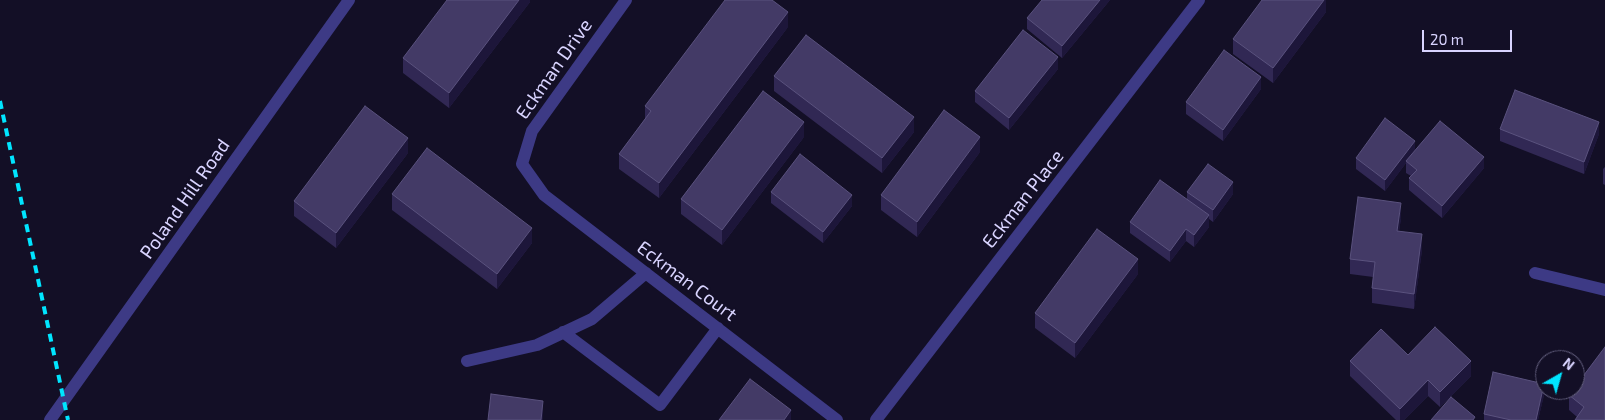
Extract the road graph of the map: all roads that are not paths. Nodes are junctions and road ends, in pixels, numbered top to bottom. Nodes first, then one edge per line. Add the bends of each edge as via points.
1 (350, 0) edge
2 (626, 0) edge
3 (1199, 0) edge
4 (522, 164) joint
5 (646, 273) junction
6 (1535, 273) dead end
7 (1605, 290) edge
8 (718, 328) junction
9 (563, 332) junction
10 (467, 361) dead end
11 (50, 420) edge
12 (838, 420) edge
13 (876, 420) edge

1 - 11 street, Poland Hill Road
2 - 4 street, Eckman Drive via 532,131
3 - 13 street, Eckman Place
4 - 5 street, Eckman Court via 544,195
5 - 8 street, Eckman Court
5 - 9 street via 592,318
6 - 7 street
8 - 9 street via 660,404
8 - 12 street, Eckman Court
9 - 10 street via 537,345

